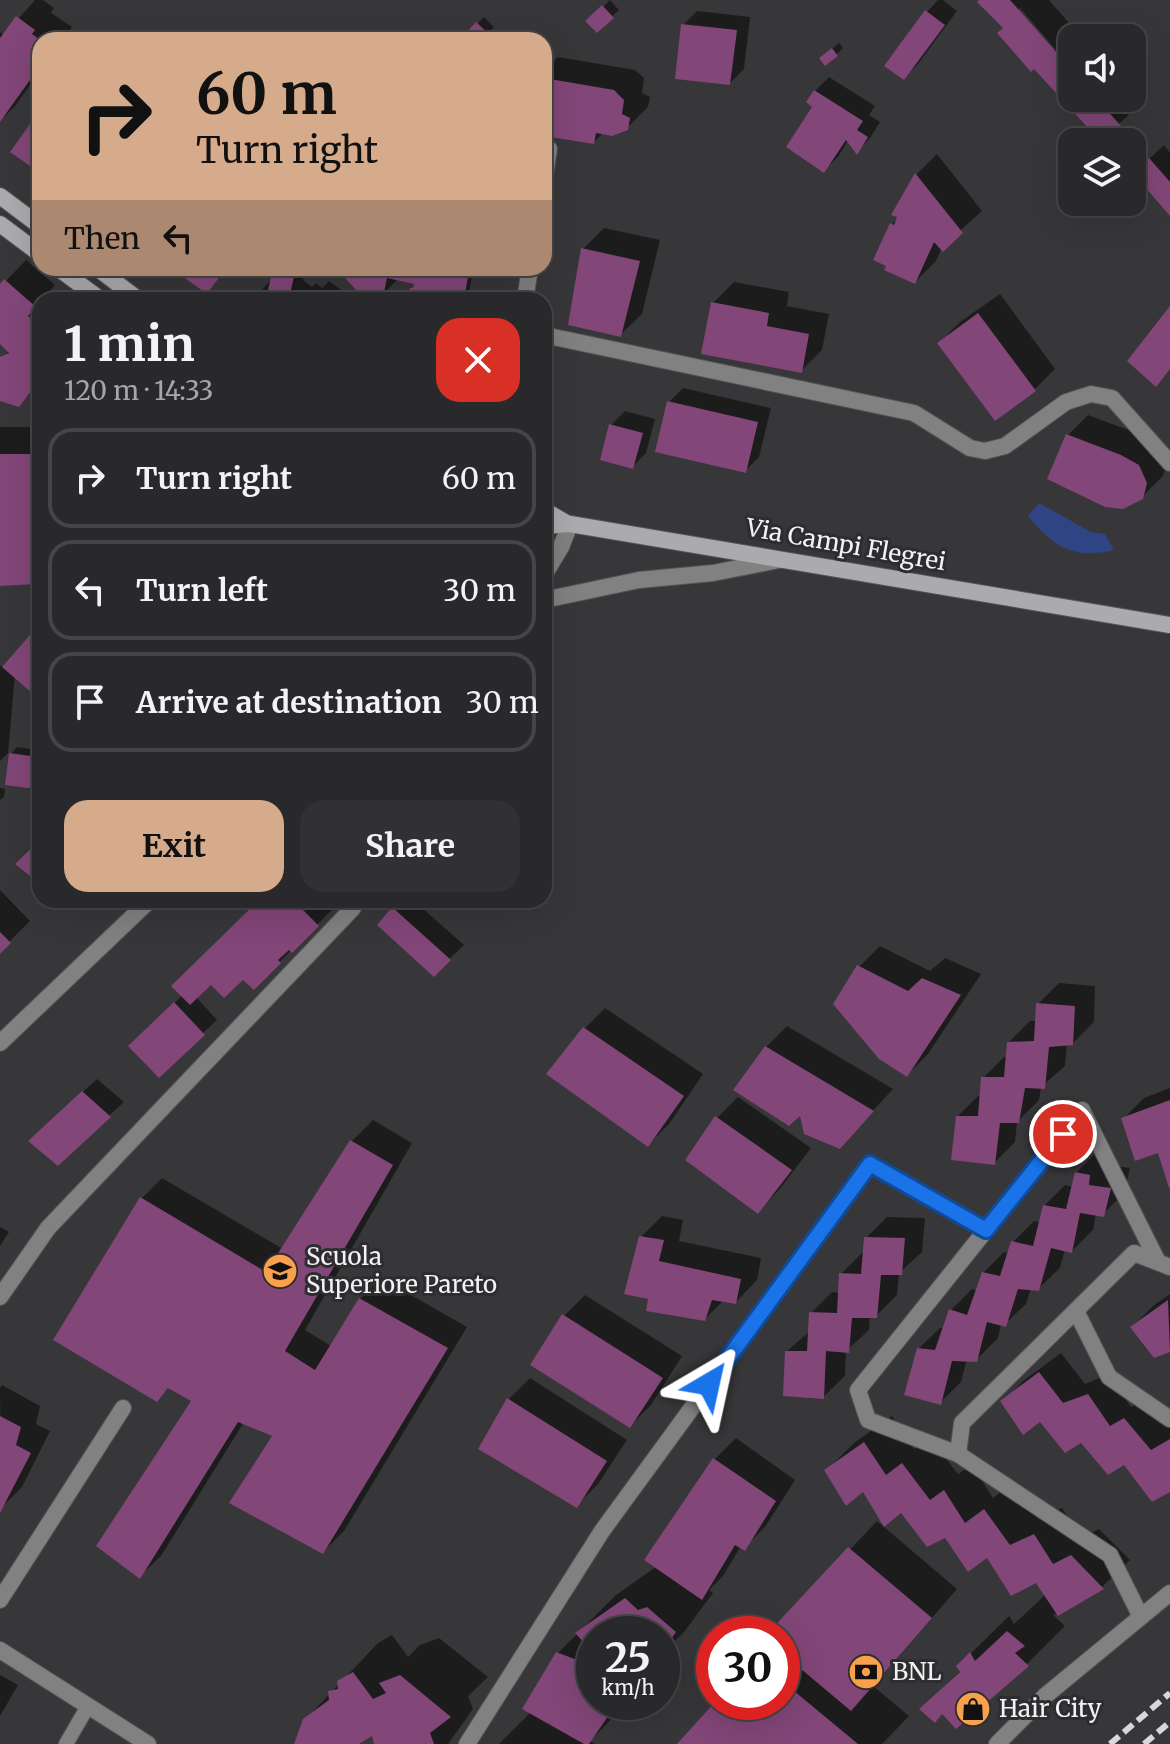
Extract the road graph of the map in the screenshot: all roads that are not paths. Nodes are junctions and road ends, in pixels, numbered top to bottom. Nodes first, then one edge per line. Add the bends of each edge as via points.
1 (0, 196) edge
2 (32, 220) edge
3 (0, 224) edge
4 (32, 248) edge
5 (69, 276) edge
6 (108, 276) edge
7 (90, 292) edge
8 (128, 292) edge
9 (552, 337) edge
10 (1170, 463) edge
11 (552, 514) edge
12 (570, 524) junction
13 (552, 525) edge
14 (785, 559) junction
15 (552, 562) edge
16 (552, 598) edge
17 (1170, 625) edge
18 (142, 908) edge
19 (353, 908) dead end
20 (0, 1043) edge
21 (986, 1230) junction
22 (1164, 1265) edge
23 (0, 1297) edge
24 (1076, 1311) junction
25 (123, 1408) dead end
26 (1170, 1419) edge
27 (958, 1454) junction
28 (1170, 1593) edge
29 (0, 1600) edge
30 (1141, 1617) junction
31 (0, 1650) edge
32 (88, 1706) junction
33 (66, 1744) edge
34 (148, 1744) edge
35 (467, 1744) edge
36 (997, 1744) edge

1 - 2 main road
3 - 4 main road
5 - 7 main road
6 - 8 main road
9 - 10 street via 914,413 970,448 985,451 1005,446 1066,402 1091,394 1112,398
11 - 12 main road
12 - 13 main road
12 - 14 main road, Via Campi Flegrei
12 - 15 street
14 - 16 street
14 - 17 main road, Via Campi Flegrei
18 - 20 street
19 - 23 street via 48,1228
21 - 22 street via 1082,1110
21 - 27 street via 858,1390 868,1420
21 - 35 street via 870,1164 602,1531
22 - 24 street via 1134,1253
24 - 26 street via 1109,1377
24 - 27 street via 962,1423
25 - 29 street
27 - 30 street via 1110,1555
28 - 30 street
30 - 36 street via 1045,1696
31 - 32 street
32 - 33 lane
32 - 34 street

